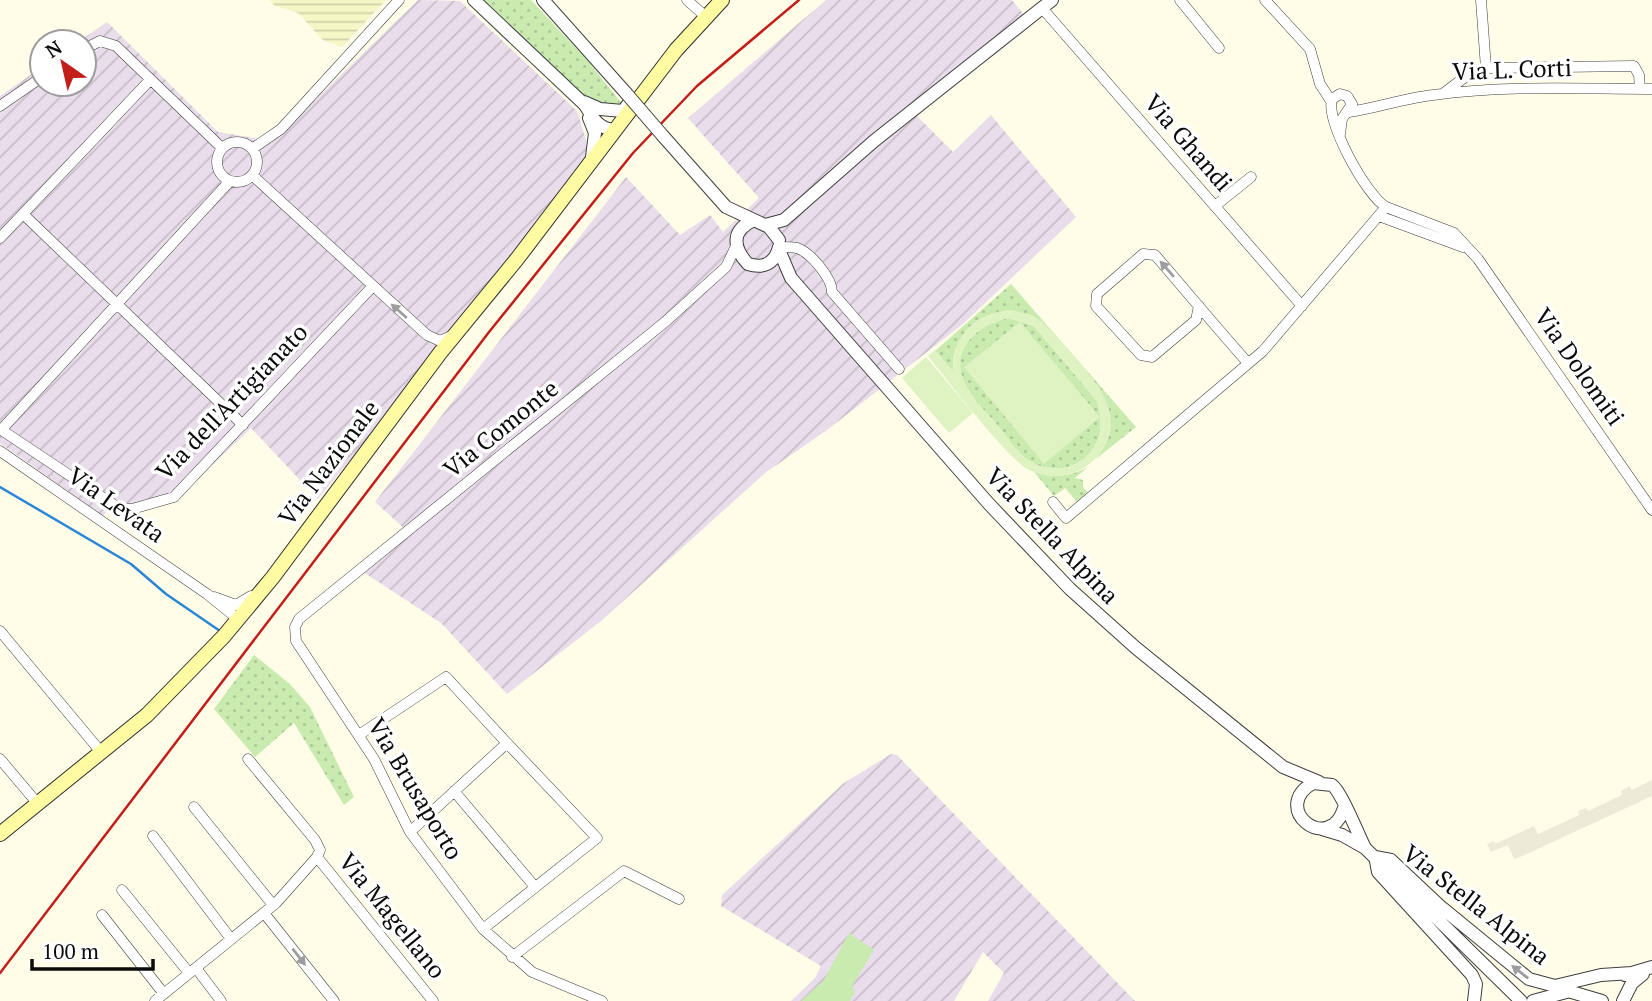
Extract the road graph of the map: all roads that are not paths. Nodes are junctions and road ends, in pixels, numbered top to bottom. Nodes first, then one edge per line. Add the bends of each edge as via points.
1 (399, 0) edge
2 (543, 0) edge
3 (687, 0) edge
4 (722, 0) edge
5 (1180, 0) edge
6 (1265, 0) edge
7 (1481, 0) edge
8 (474, 2) edge
9 (1047, 4) edge
10 (706, 17) junction
11 (98, 42) edge
12 (1219, 48) dead end
13 (1486, 68) junction
14 (149, 80) junction
15 (653, 80) junction
16 (28, 87) edge
17 (1640, 89) junction
18 (1652, 89) edge
19 (1444, 93) junction
20 (1350, 100) junction
21 (582, 102) junction
22 (1334, 103) junction
23 (0, 106) edge
24 (1375, 106) junction
25 (1346, 114) junction
26 (615, 130) junction
27 (1340, 134) junction
28 (222, 148) junction
29 (252, 149) junction
30 (591, 161) junction
31 (252, 175) junction
32 (1251, 177) dead end
33 (230, 181) junction
34 (1215, 206) junction
35 (726, 207) junction
36 (1386, 207) junction
37 (23, 214) junction
38 (1379, 216) junction
39 (784, 219) junction
40 (759, 223) junction
41 (0, 238) edge
42 (736, 243) junction
43 (779, 245) junction
44 (1469, 250) junction
45 (755, 265) junction
46 (726, 267) junction
47 (791, 278) junction
48 (372, 287) junction
49 (117, 304) junction
50 (1199, 306) junction
51 (1302, 306) junction
52 (1196, 320) junction
53 (1211, 321) junction
54 (436, 347) junction
55 (1248, 363) junction
56 (899, 369) dead end
57 (243, 425) junction
58 (0, 429) edge
59 (0, 451) edge
60 (1053, 502) dead end
61 (1652, 510) edge
62 (273, 577) junction
63 (227, 607) junction
64 (239, 619) junction
65 (299, 619) joint
66 (0, 631) edge
67 (224, 636) junction
68 (359, 735) junction
69 (507, 743) junction
70 (101, 752) junction
71 (0, 759) edge
72 (248, 759) dead end
73 (1283, 767) junction
74 (1319, 782) junction
75 (454, 790) junction
76 (38, 804) junction
77 (1297, 804) junction
78 (194, 807) dead end
79 (1344, 808) junction
80 (1322, 829) junction
81 (410, 832) junction
82 (0, 835) edge
83 (153, 836) dead end
84 (1370, 853) junction
85 (317, 857) junction
86 (535, 887) junction
87 (122, 890) dead end
88 (679, 899) dead end
89 (273, 905) junction
90 (264, 913) junction
91 (102, 915) dead end
92 (483, 929) junction
93 (231, 939) junction
94 (512, 957) junction
95 (1652, 968) edge
96 (193, 971) junction
97 (1632, 973) junction
98 (1569, 991) junction
99 (164, 994) junction
100 (1537, 1000) edge
101 (155, 1001) edge
102 (221, 1001) edge
103 (334, 1001) edge
104 (433, 1001) edge
105 (602, 1001) edge
106 (1474, 1001) edge
107 (1521, 1001) edge
108 (1602, 1001) edge
109 (1623, 1001) edge

1 - 29 street via 281,129
2 - 35 street, bridge
3 - 10 street
4 - 10 main road, Via Nazionale
5 - 12 street
6 - 22 street via 1304,40
7 - 13 street
8 - 21 street
9 - 34 street, Via Ghandi
9 - 39 street
10 - 15 main road, Via Nazionale
11 - 14 street via 116,46
13 - 17 street via 1634,66
13 - 19 street via 1474,71
14 - 28 street
14 - 37 street
15 - 21 street, Via Nazionale via 623,111
15 - 26 main road, Via Nazionale
16 - 23 street
17 - 18 street, Via L. Corti
17 - 19 street, Via L. Corti via 1555,87
19 - 24 street, Via L. Corti
20 - 22 street, Via L. Corti
20 - 24 street, Via L. Corti
20 - 25 street
21 - 26 street via 605,116
21 - 30 street via 595,133
22 - 25 street
22 - 27 street
24 - 25 street, Via L. Corti
25 - 27 street
26 - 30 main road, Via Nazionale
27 - 36 street via 1365,186
28 - 29 street via 235,142
28 - 33 street via 217,167
29 - 31 street via 257,161
30 - 54 main road, Via Nazionale via 463,327
31 - 33 street
31 - 48 street
32 - 34 street
33 - 49 street
34 - 51 street, Via Ghandi
35 - 40 street
35 - 42 street
36 - 38 street
36 - 44 street, Via Dolomiti via 1454,233
37 - 41 street
37 - 49 street
38 - 44 street
38 - 51 street
39 - 40 street
39 - 43 street
40 - 42 street via 742,226
40 - 43 street
42 - 45 street
42 - 46 street, Via Comonte
43 - 45 street via 774,260
43 - 47 street, Via Stella Alpina
43 - 56 street via 799,248 813,260 832,284 832,292
44 - 61 street, Via Dolomiti
45 - 46 street
45 - 47 street, Via Stella Alpina
46 - 65 street, Via Comonte via 636,346
47 - 73 street, Via Stella Alpina via 1048,568 1136,648
54 -> 48 street
48 - 57 street, Via dell'Artigianato
49 - 57 street
49 - 58 street
50 - 52 street
50 -> 52 street via 1155,255 1143,254 1097,294 1096,306 1141,355 1152,357
50 - 53 street
51 - 55 street
52 - 53 street
53 - 55 street
54 - 62 main road, Via Nazionale
55 - 60 street via 1066,518
57 - 58 street, Via dell'Artigianato via 174,497 132,509 111,505
59 - 63 street, Via Levata
62 - 63 street via 243,603
62 - 64 main road, Via Nazionale
63 - 64 street, Via Levata
63 - 67 street
64 - 67 main road, Via Nazionale
65 - 68 street, Via Brusaporto via 296,641
66 - 70 street
67 - 70 main road, Via Nazionale via 147,715
68 - 69 street via 446,677
68 - 81 street, Via Brusaporto
69 - 75 street
69 - 86 street via 597,838
70 - 76 main road, Via Nazionale
71 - 76 street
72 - 85 street, Via Magellano via 316,840
73 - 74 street, Via Stella Alpina
73 - 77 street
74 - 77 street via 1302,791
74 - 79 street, Via Stella Alpina via 1337,789
75 - 81 street
75 - 86 street
76 - 82 main road, Via Nazionale
77 - 80 street, Via Stella Alpina via 1301,819
78 - 89 street
79 - 80 street via 1337,823
79 - 84 street, Via Stella Alpina
80 - 84 street, Via Stella Alpina via 1342,835
81 - 92 street, Via Brusaporto
83 - 93 street
97 -> 84 street, Via Stella Alpina via 1555,986 1529,979 1391,860
84 - 106 street via 1378,872 1472,975
84 - 107 street, Via Stella Alpina
85 - 89 street
85 - 104 street, Via Magellano
86 - 92 street
87 - 96 street
88 - 94 street via 624,871
89 - 90 street
90 - 93 street
90 -> 103 street
91 - 99 street
92 - 94 street, Via Brusaporto
93 - 96 street
94 - 105 street, Via Brusaporto via 532,972
95 - 97 street
95 - 109 street via 1632,982
96 - 99 street
96 - 102 street
97 - 98 street
98 - 100 street
98 - 108 street, Via Stella Alpina
99 - 101 street

